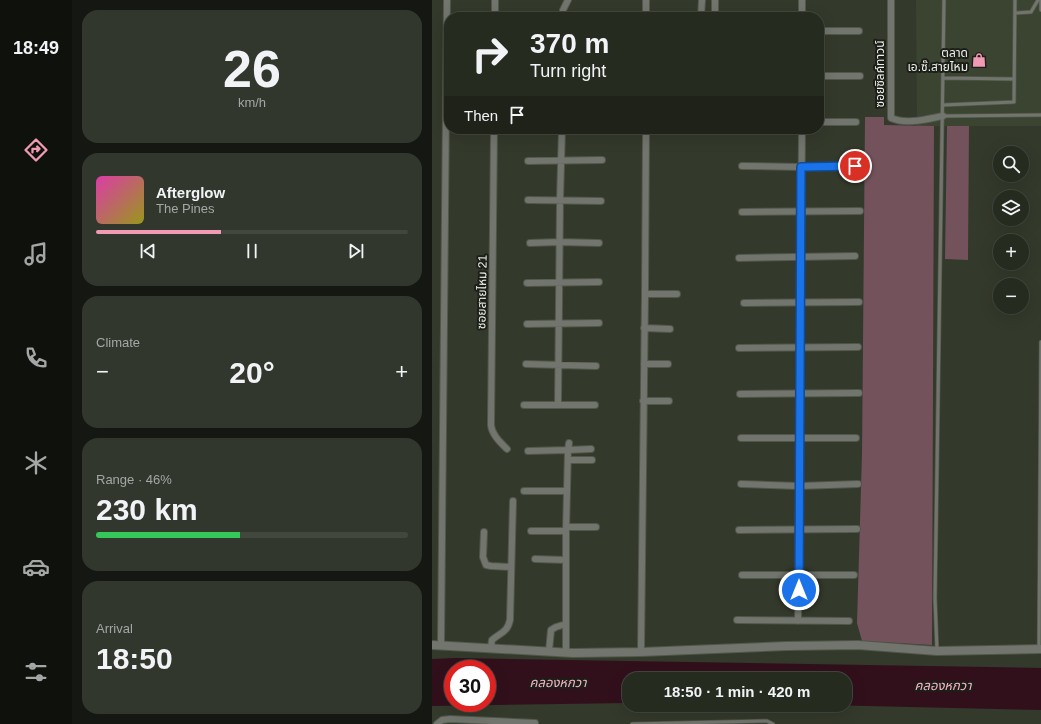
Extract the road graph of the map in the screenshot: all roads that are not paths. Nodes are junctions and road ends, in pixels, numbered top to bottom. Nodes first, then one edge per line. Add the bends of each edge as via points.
1 (447, 0) edge
2 (495, 0) edge
3 (568, 0) edge
4 (646, 0) edge
5 (702, 0) edge
6 (715, 0) edge
7 (802, 0) edge
8 (891, 0) edge
9 (944, 0) edge
10 (1015, 0) edge
11 (1040, 0) edge
12 (1041, 10) edge
13 (447, 12) edge
14 (495, 12) edge
15 (564, 12) edge
16 (646, 12) edge
17 (701, 12) edge
18 (715, 12) edge
19 (802, 12) edge
20 (1015, 13) junction
21 (824, 31) edge
22 (859, 31) dead end
23 (824, 76) edge
24 (860, 76) dead end
25 (943, 78) junction
26 (1014, 79) junction
27 (943, 105) junction
28 (1041, 115) edge
29 (943, 116) junction
30 (824, 122) edge
31 (856, 122) dead end
32 (446, 134) edge
33 (494, 134) edge
34 (562, 134) edge
35 (646, 134) edge
36 (802, 134) edge
37 (602, 160) dead end
38 (528, 161) dead end
39 (562, 161) junction
40 (742, 166) dead end
41 (855, 166) dead end
42 (801, 167) junction
43 (528, 200) dead end
44 (560, 200) junction
45 (601, 200) dead end
46 (860, 211) dead end
47 (742, 212) dead end
48 (801, 212) junction
49 (559, 242) junction
50 (530, 243) dead end
51 (599, 243) dead end
52 (801, 256) junction
53 (856, 256) dead end
54 (739, 258) dead end
55 (599, 282) dead end
56 (527, 283) dead end
57 (559, 283) junction
58 (645, 294) junction
59 (677, 294) dead end
60 (800, 302) junction
61 (858, 302) dead end
62 (744, 303) dead end
63 (558, 323) junction
64 (599, 323) dead end
65 (527, 324) dead end
66 (644, 328) junction
67 (670, 329) dead end
68 (1041, 342) edge
69 (858, 347) dead end
70 (739, 348) dead end
71 (800, 348) junction
72 (526, 364) dead end
73 (644, 364) junction
74 (668, 364) dead end
75 (558, 365) junction
76 (596, 366) dead end
77 (800, 393) junction
78 (859, 393) dead end
79 (740, 394) dead end
80 (643, 401) junction
81 (669, 401) dead end
82 (524, 405) dead end
83 (558, 405) junction
84 (595, 405) dead end
85 (742, 438) dead end
86 (856, 438) dead end
87 (800, 439) junction
88 (569, 443) dead end
89 (592, 449) dead end
90 (507, 450) dead end
91 (568, 450) junction
92 (528, 451) dead end
93 (568, 460) junction
94 (592, 460) dead end
95 (741, 484) dead end
96 (858, 484) dead end
97 (799, 486) junction
98 (567, 491) junction
99 (524, 492) dead end
100 (514, 501) dead end
101 (596, 527) dead end
102 (566, 529) junction
103 (857, 529) dead end
104 (739, 530) dead end
105 (799, 530) junction
106 (531, 531) dead end
107 (484, 532) dead end
108 (535, 560) dead end
109 (566, 560) junction
110 (512, 567) junction
111 (742, 575) dead end
112 (799, 575) junction
113 (854, 575) dead end
114 (737, 620) dead end
115 (798, 620) junction
116 (849, 621) dead end
117 (566, 624) junction
118 (432, 645) edge
119 (441, 645) junction
120 (491, 648) junction
121 (1040, 649) edge
122 (937, 650) junction
123 (549, 651) junction
124 (566, 652) junction
125 (641, 652) junction
126 (535, 723) edge
127 (437, 724) edge
128 (632, 724) edge
129 (773, 724) edge

1 - 13 street
2 - 14 street
3 - 15 street
4 - 16 street
5 - 17 street
6 - 18 street
7 - 19 street
8 - 29 street, ซอยซิลค์ทาวน์ via 891,118 898,121 917,121
9 - 25 lane
10 - 20 lane
11 - 12 lane
11 - 20 lane via 1031,12
20 - 26 lane
21 - 22 street
23 - 24 street
25 - 26 lane
25 - 27 lane
26 - 27 lane via 1014,102
27 - 29 lane
28 - 29 lane
29 - 122 lane via 935,598
30 - 31 street
32 - 119 street
33 - 90 street, ซอยสายไหม 21 via 491,425
34 - 39 street
35 - 58 street
36 - 42 street
37 - 39 street
38 - 39 street
39 - 44 street
40 - 42 street
41 - 42 street
42 - 48 street
43 - 44 street
44 - 45 street
44 - 49 street
46 - 48 street
47 - 48 street
48 - 52 street
49 - 50 street
49 - 51 street
49 - 57 street
52 - 53 street
52 - 54 street
52 - 60 street
55 - 57 street
56 - 57 street
57 - 63 street
58 - 59 street
58 - 66 street
60 - 61 street
60 - 62 street
60 - 71 street
63 - 64 street
63 - 65 street
63 - 75 street
66 - 67 street
66 - 73 street
68 - 121 lane
69 - 71 street
70 - 71 street
71 - 77 street
72 - 75 street
73 - 74 street
73 - 80 street
75 - 76 street
75 - 83 street
77 - 78 street
77 - 79 street
77 - 87 street
80 - 81 street
80 - 125 street
82 - 83 street
83 - 84 street
85 - 87 street
86 - 87 street
87 - 97 street
88 - 91 street
89 - 91 street
91 - 92 street
91 - 93 street
93 - 94 street
93 - 98 street
95 - 97 street
96 - 97 street
97 - 105 street
98 - 99 street
98 - 102 street
100 - 110 street
101 - 102 street
102 - 106 street
102 - 109 street
103 - 105 street
104 - 105 street
105 - 112 street
107 - 110 street via 483,557 486,565
108 - 109 street
109 - 117 street
110 - 120 street via 510,620 506,631 492,640
111 - 112 street
112 - 113 street
112 - 115 street
114 - 115 street
115 - 116 street
117 - 123 street via 550,630
117 - 124 street
118 - 119 street
119 - 120 street
120 - 123 street
121 - 122 street
122 - 125 street via 858,645
123 - 124 street
124 - 125 street
126 - 127 street via 450,719
128 - 129 lane via 767,721

